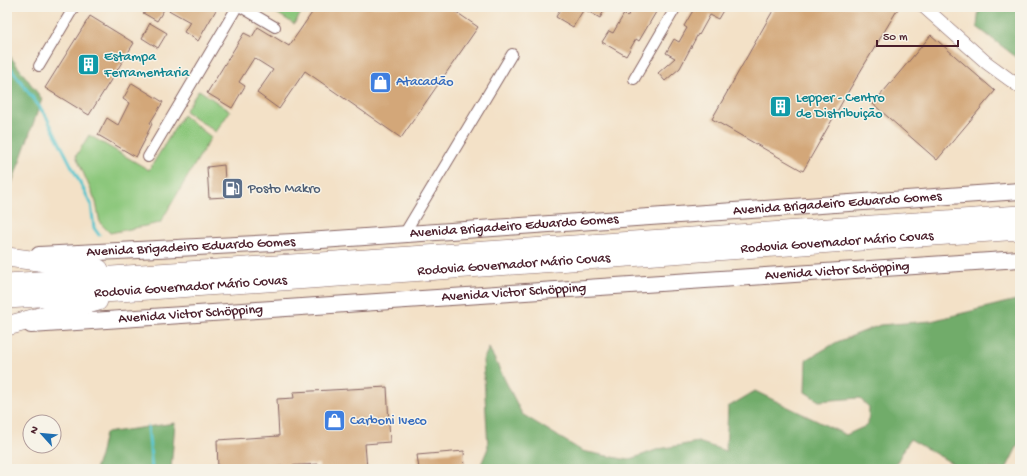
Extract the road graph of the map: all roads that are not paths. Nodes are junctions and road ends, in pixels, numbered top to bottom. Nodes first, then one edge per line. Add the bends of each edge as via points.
1 (74, 7) edge
2 (237, 7) edge
3 (242, 7) edge
4 (676, 7) edge
5 (924, 7) edge
6 (275, 27) dead end
7 (512, 54) dead end
8 (39, 66) dead end
9 (634, 79) dead end
10 (1020, 87) edge
11 (148, 157) dead end
12 (1020, 192) edge
13 (1020, 215) edge
14 (1020, 230) edge
15 (404, 234) junction
16 (7, 257) edge
17 (1020, 259) edge
18 (144, 274) junction
19 (7, 283) edge
20 (135, 291) junction
21 (7, 299) edge
22 (7, 326) edge

1 - 8 street
2 - 11 street
3 - 6 street
4 - 9 street
5 - 10 street via 987,63
7 - 15 street
12 - 15 main road, Avenida Brigadeiro Eduardo Gomes
13 - 18 highway, Rodovia Governador Mário Covas
14 - 20 highway, Rodovia Governador Mário Covas
15 - 16 main road, Avenida Brigadeiro Eduardo Gomes
16 - 18 highway
17 - 22 main road, Avenida Victor Schöpping
18 - 19 highway, Rodovia Governador Mário Covas
20 - 21 highway, Rodovia Governador Mário Covas
20 - 22 highway

